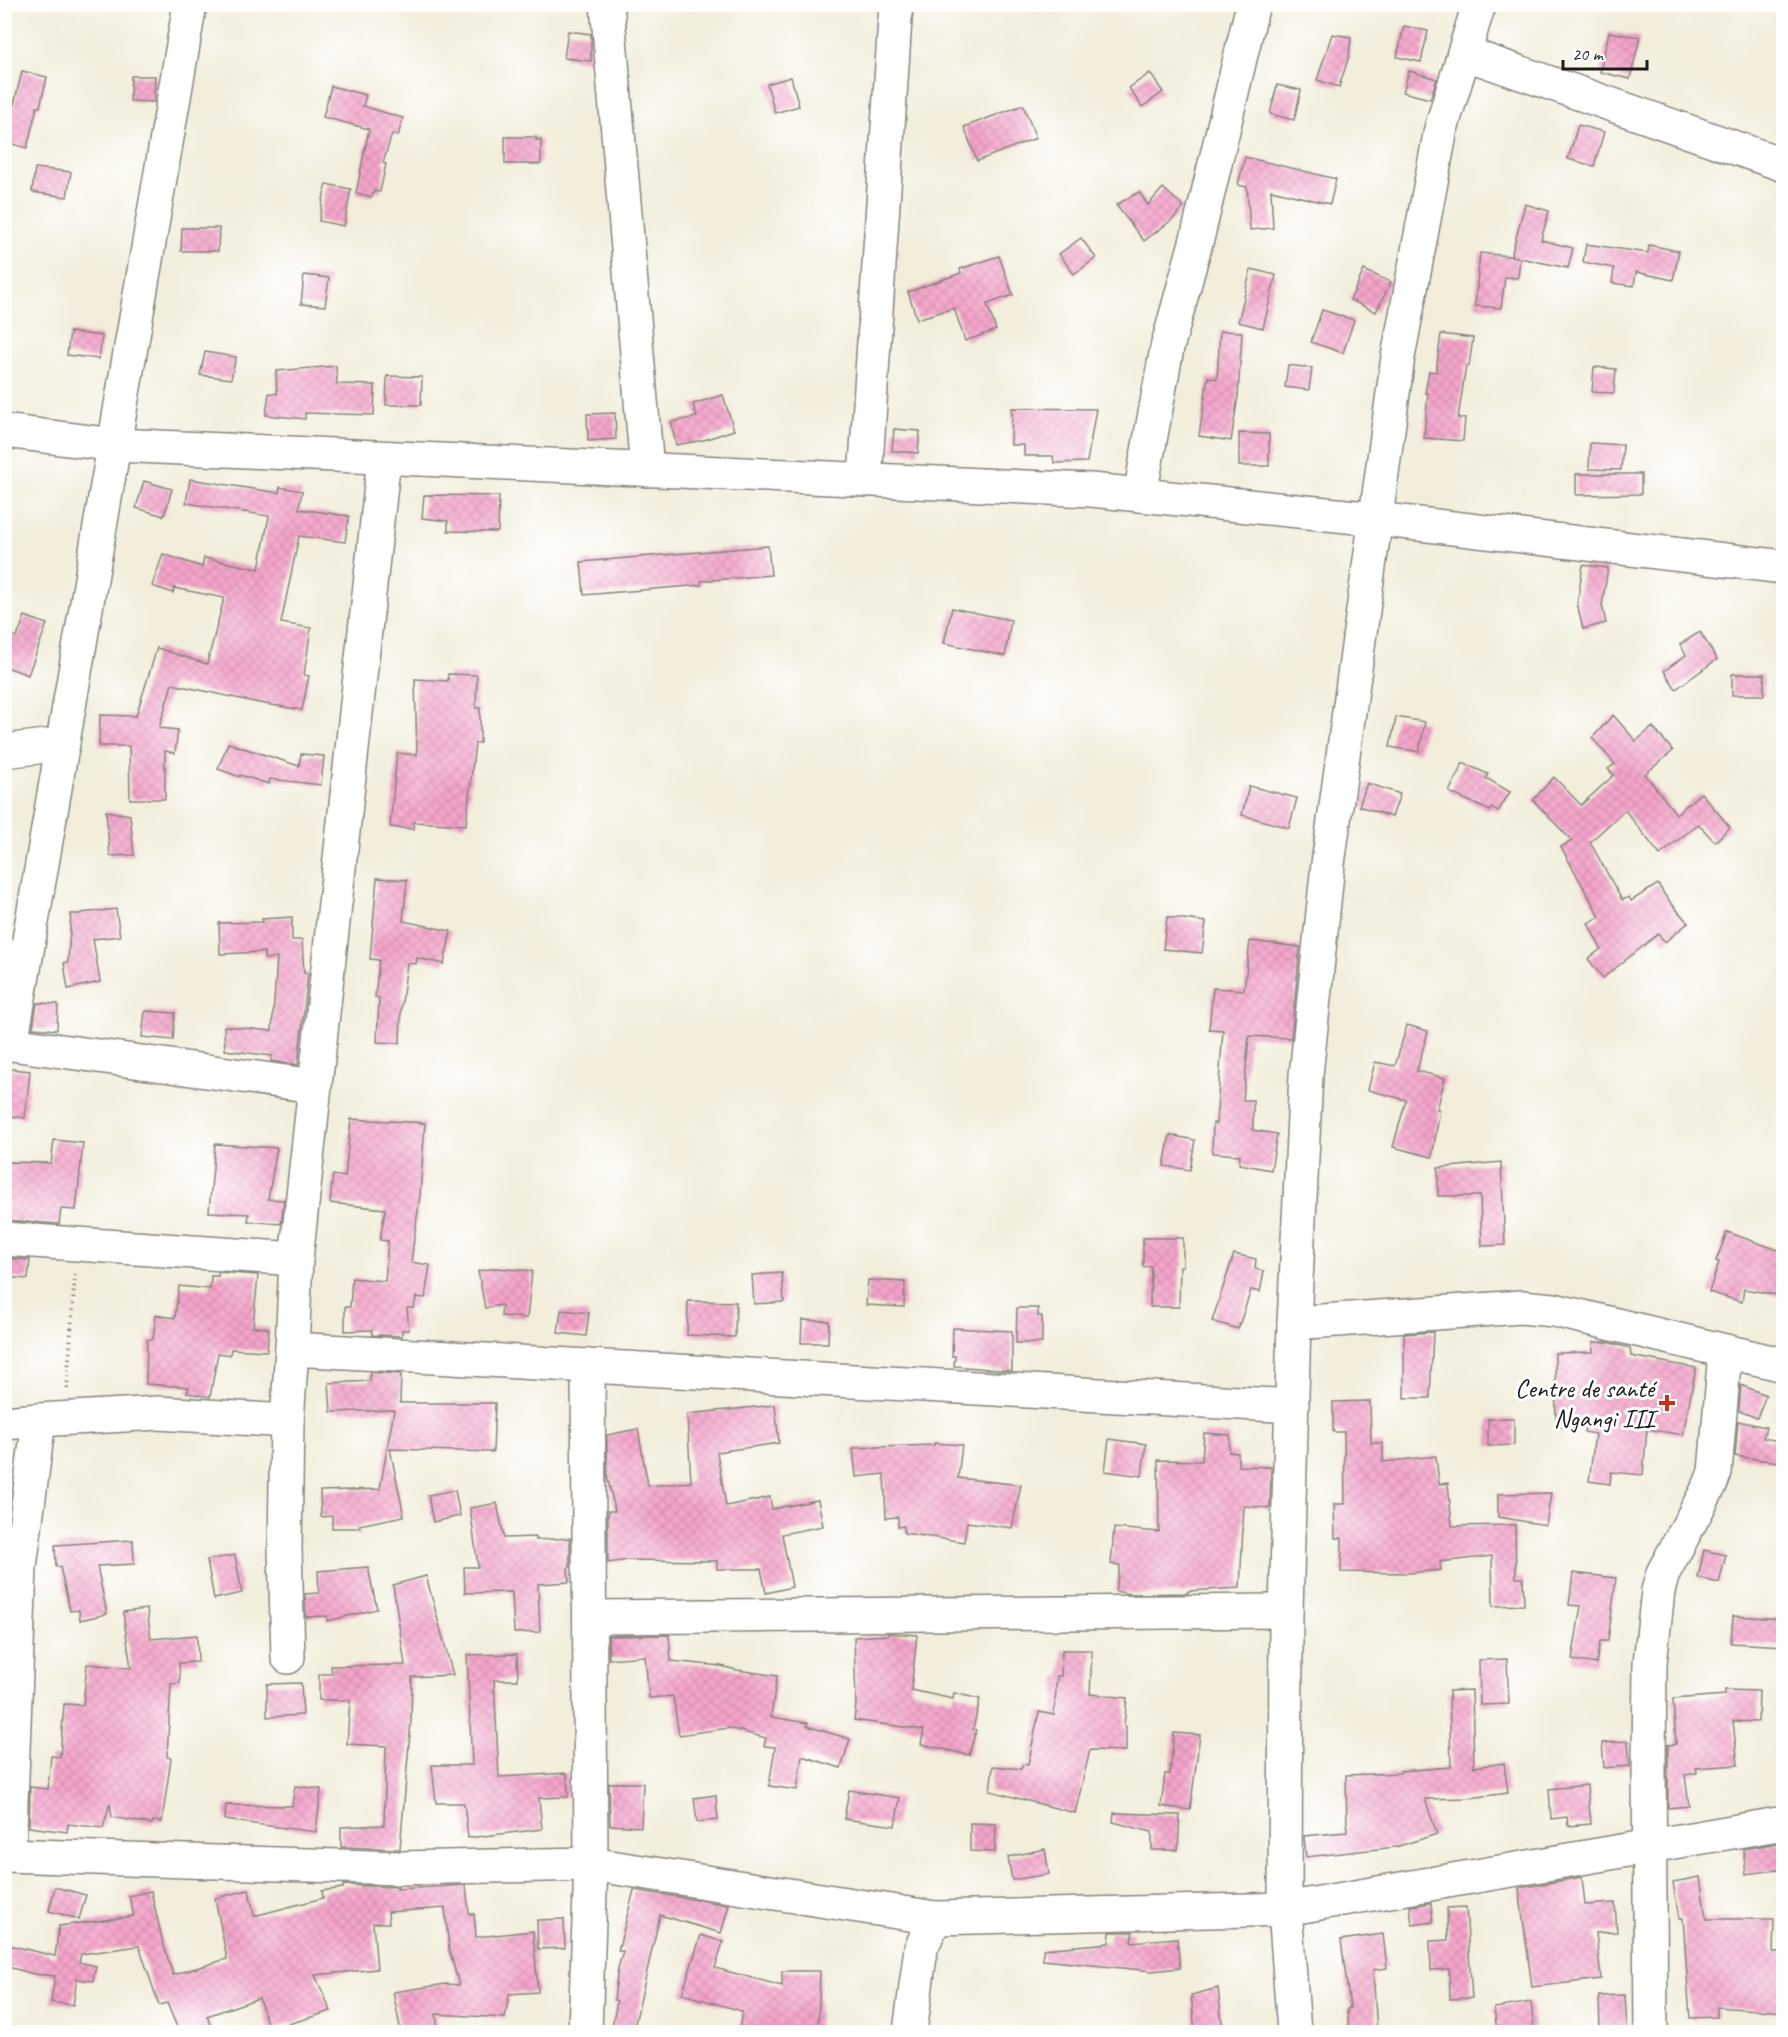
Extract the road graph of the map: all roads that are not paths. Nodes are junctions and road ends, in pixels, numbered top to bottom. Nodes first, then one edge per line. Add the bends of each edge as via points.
1 (190, 4) edge
2 (607, 4) edge
3 (896, 4) edge
4 (1252, 4) edge
5 (1479, 4) edge
6 (1464, 53) junction
7 (1784, 165) edge
8 (4, 431) edge
9 (115, 445) junction
10 (384, 458) junction
11 (647, 470) junction
12 (865, 480) junction
13 (1140, 495) junction
14 (1376, 519) junction
15 (1784, 567) edge
16 (63, 744) junction
17 (4, 751) edge
18 (8, 1044) edge
19 (314, 1086) junction
20 (4, 1239) edge
21 (296, 1259) junction
22 (1294, 1323) junction
23 (292, 1349) junction
24 (1725, 1352) junction
25 (1784, 1365) edge
26 (588, 1366) junction
27 (1292, 1406) junction
28 (52, 1419) junction
29 (286, 1421) junction
30 (4, 1423) edge
31 (12, 1568) edge
32 (1286, 1611) junction
33 (591, 1617) junction
34 (288, 1657) dead end
35 (1784, 1823) edge
36 (1650, 1846) junction
37 (7, 1855) edge
38 (591, 1864) junction
39 (1285, 1909) junction
40 (935, 1918) junction
41 (585, 2032) edge
42 (910, 2032) edge
43 (1294, 2032) edge
44 (1651, 2032) edge

1 - 9 street
2 - 11 street
3 - 12 street
4 - 13 street via 1167,348
5 - 6 street
6 - 7 street
6 - 14 street via 1438,140 1398,357
8 - 9 street
9 - 10 street
9 - 16 street
10 - 11 street
10 - 19 street
11 - 12 street
12 - 13 street
13 - 14 street
14 - 15 street
14 - 22 street via 1328,864 1306,1075
16 - 17 street
16 - 18 street
18 - 19 street
19 - 21 street
20 - 21 street
21 - 23 street
22 - 24 street via 1521,1307 1554,1310
22 - 27 street
23 - 26 street
23 - 29 street
24 - 25 street
24 - 36 street via 1715,1472 1658,1591 1650,1664
26 - 27 street
26 - 33 street
27 - 32 street
28 - 29 street via 159,1413
28 - 30 street
28 - 31 street
29 - 34 street
31 - 37 street
32 - 33 street
32 - 39 street
33 - 38 street
35 - 36 street
36 - 39 street
36 - 44 street
37 - 38 street via 399,1868
38 - 40 street
38 - 41 street
39 - 40 street
39 - 43 street
40 - 42 street via 921,1948

